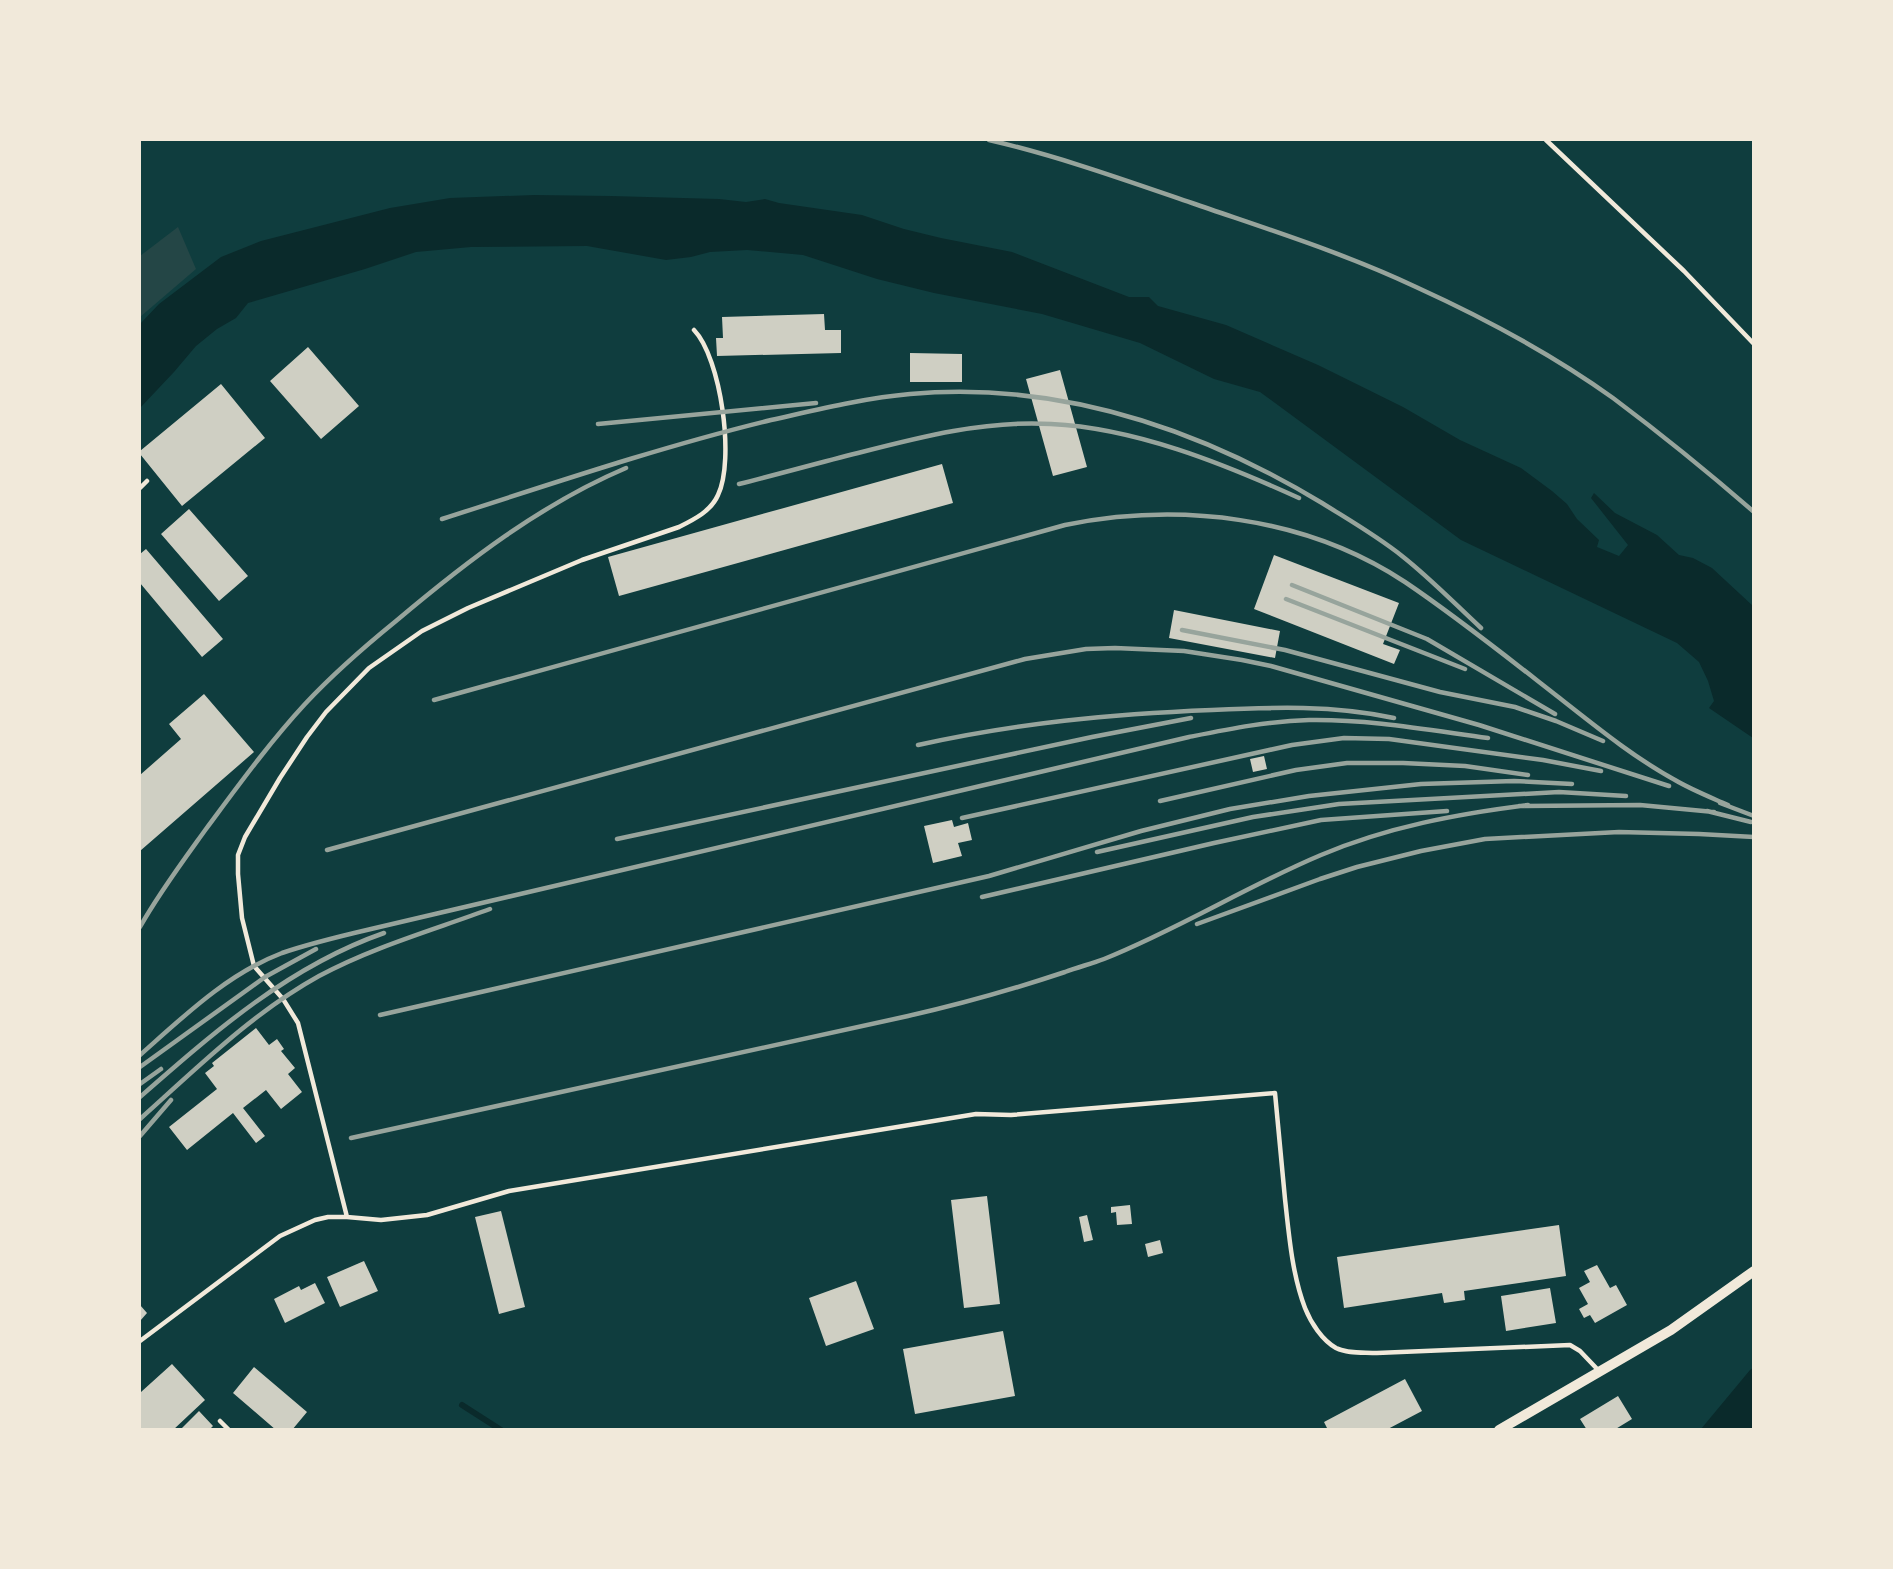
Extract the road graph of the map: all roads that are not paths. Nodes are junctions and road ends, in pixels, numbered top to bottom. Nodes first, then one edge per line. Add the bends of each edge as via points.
1 (1546, 140) edge
2 (694, 330) dead end
3 (1754, 344) edge
4 (147, 481) dead end
5 (140, 488) edge
6 (347, 1217) junction
7 (1754, 1271) edge
8 (140, 1341) edge
9 (1600, 1372) junction
10 (220, 1421) dead end
11 (229, 1430) edge
12 (1499, 1430) edge

1 - 3 lane via 1684,271
2 - 6 lane via 710,356 723,412 724,467 713,505 680,527 582,560 468,608 386,655 326,712 245,837 238,855 239,895 248,946 254,966 298,1023
4 - 5 lane
6 - 8 lane via 315,1220 280,1236
6 - 9 lane via 381,1220 427,1215 509,1191 976,1114 1011,1116 1275,1093 1297,1280 1316,1328 1336,1348 1377,1353 1570,1345
7 - 9 street via 1671,1330
9 - 12 street
10 - 11 lane

